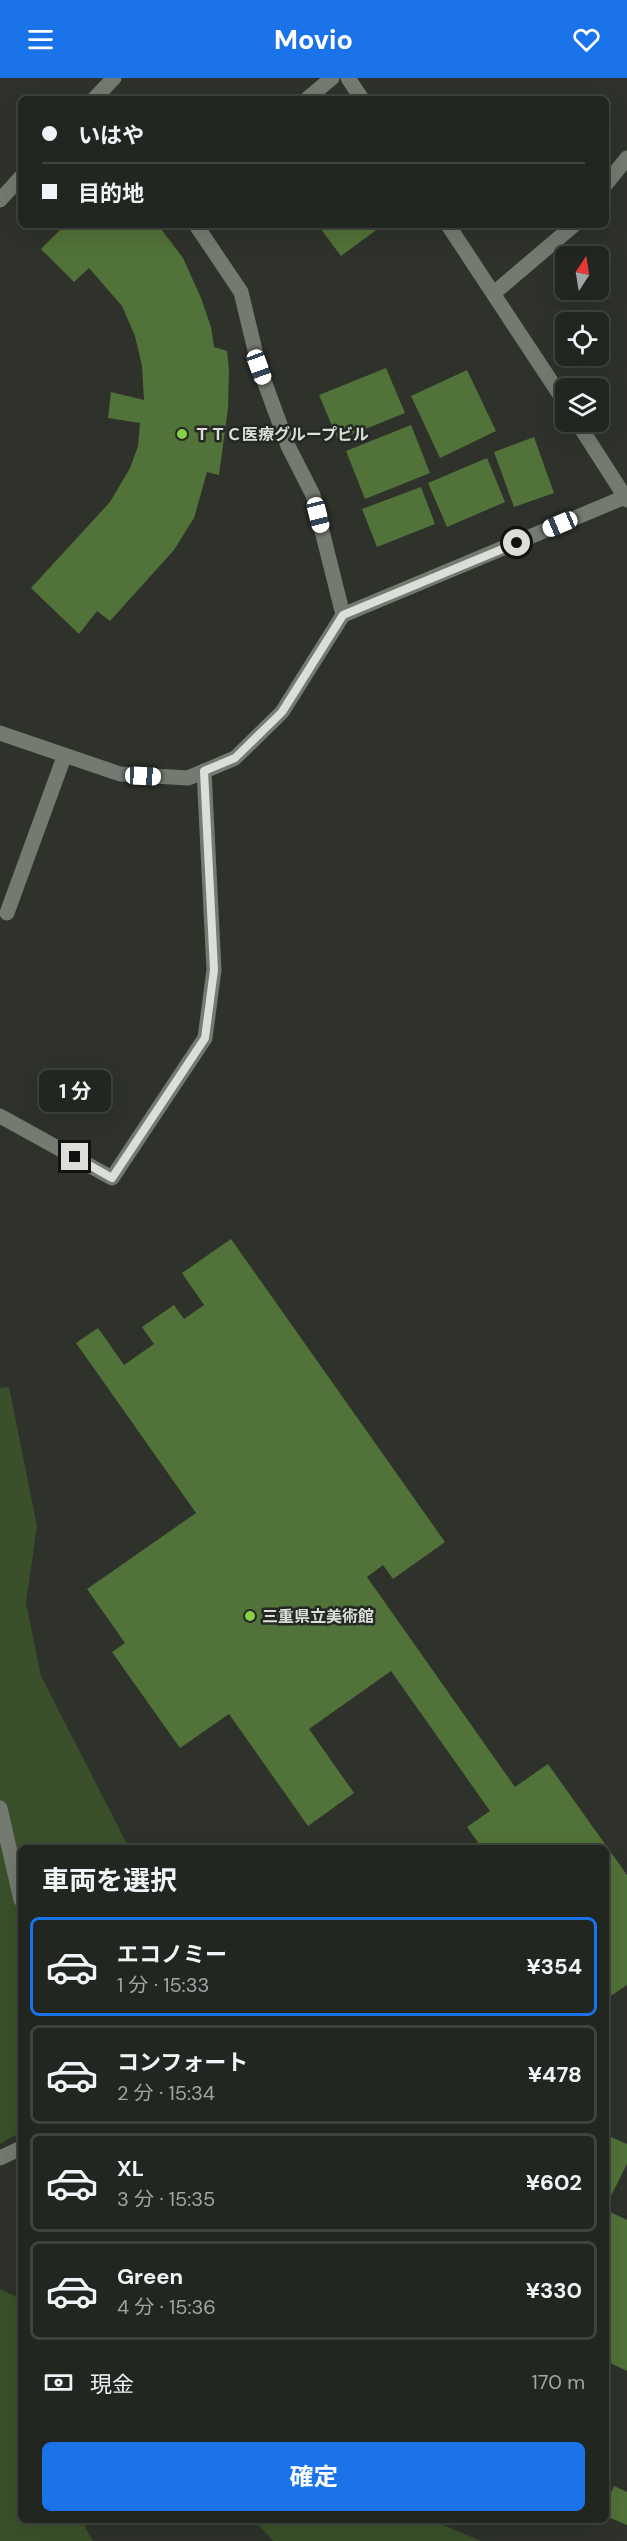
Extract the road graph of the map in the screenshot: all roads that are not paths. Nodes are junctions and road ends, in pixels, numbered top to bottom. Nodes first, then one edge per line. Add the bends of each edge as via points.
1 (114, 78) edge
2 (332, 78) edge
3 (348, 78) edge
4 (97, 96) edge
5 (311, 96) edge
6 (360, 96) edge
7 (627, 158) edge
8 (18, 180) edge
9 (609, 180) edge
10 (0, 200) edge
11 (198, 228) edge
12 (450, 228) edge
13 (570, 228) edge
14 (494, 293) junction
15 (555, 387) edge
16 (583, 432) edge
17 (626, 498) edge
18 (343, 615) junction
19 (0, 733) edge
20 (64, 757) junction
21 (204, 771) junction
22 (7, 913) dead end
23 (0, 1116) edge
24 (0, 1808) edge
25 (18, 1887) edge
26 (18, 2149) edge
27 (0, 2158) edge

1 - 4 street
2 - 5 street
3 - 6 street
7 - 9 street
8 - 10 street
11 - 18 street via 241,292 259,367 288,446 313,495
12 - 14 street
13 - 14 street
14 - 15 street
16 - 17 street
17 - 18 street
18 - 21 street via 282,712 235,758
19 - 20 street
20 - 21 street via 120,774 188,778
20 - 22 street
21 - 23 street via 214,970 205,1038 112,1178
24 - 25 street
26 - 27 street

